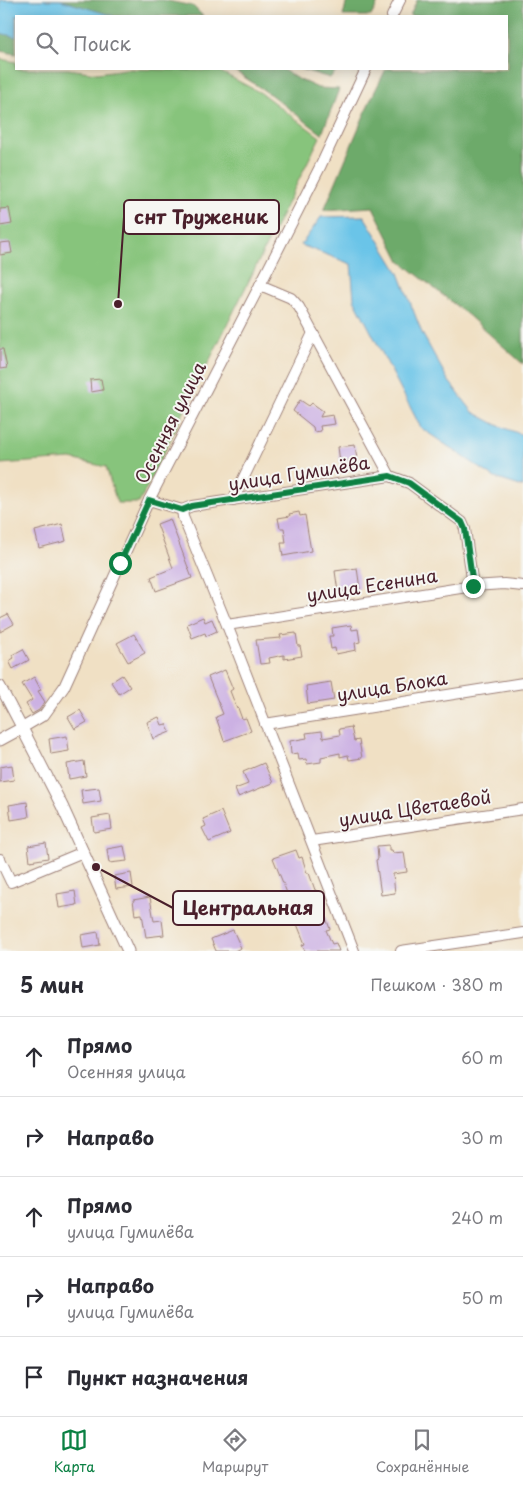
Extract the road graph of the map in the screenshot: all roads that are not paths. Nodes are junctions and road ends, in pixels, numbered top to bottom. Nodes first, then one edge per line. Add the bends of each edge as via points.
1 (400, 0) edge
2 (392, 15) edge
3 (366, 70) edge
4 (260, 285) junction
5 (312, 333) junction
6 (390, 476) junction
7 (149, 500) junction
8 (233, 500) junction
9 (182, 510) junction
10 (473, 586) junction
11 (523, 586) edge
12 (227, 624) junction
13 (523, 683) edge
14 (0, 686) edge
15 (265, 724) junction
16 (22, 728) junction
17 (0, 740) edge
18 (523, 809) edge
19 (312, 841) junction
20 (83, 852) junction
21 (0, 859) edge
22 (523, 932) edge
23 (128, 951) edge
24 (354, 951) edge
25 (401, 951) edge

1 - 2 street
3 - 4 street, Осенняя улица
4 - 5 street via 291,298
4 - 7 street, Осенняя улица
5 - 6 street
5 - 8 street
6 - 8 street, улица Гумилёва
6 - 10 street, улица Гумилёва via 409,483 462,522
7 - 9 street
7 - 16 street, Осенняя улица via 64,687 44,715
8 - 9 street, улица Гумилёва
9 - 12 street
10 - 11 street, улица Есенина
10 - 12 street, улица Есенина
12 - 15 street
13 - 15 street, улица Блока
14 - 16 street
15 - 19 street
16 - 17 street
16 - 20 street
18 - 19 street, улица Цветаевой
19 - 24 street
20 - 21 street via 12,882
20 - 23 street
22 - 25 street

